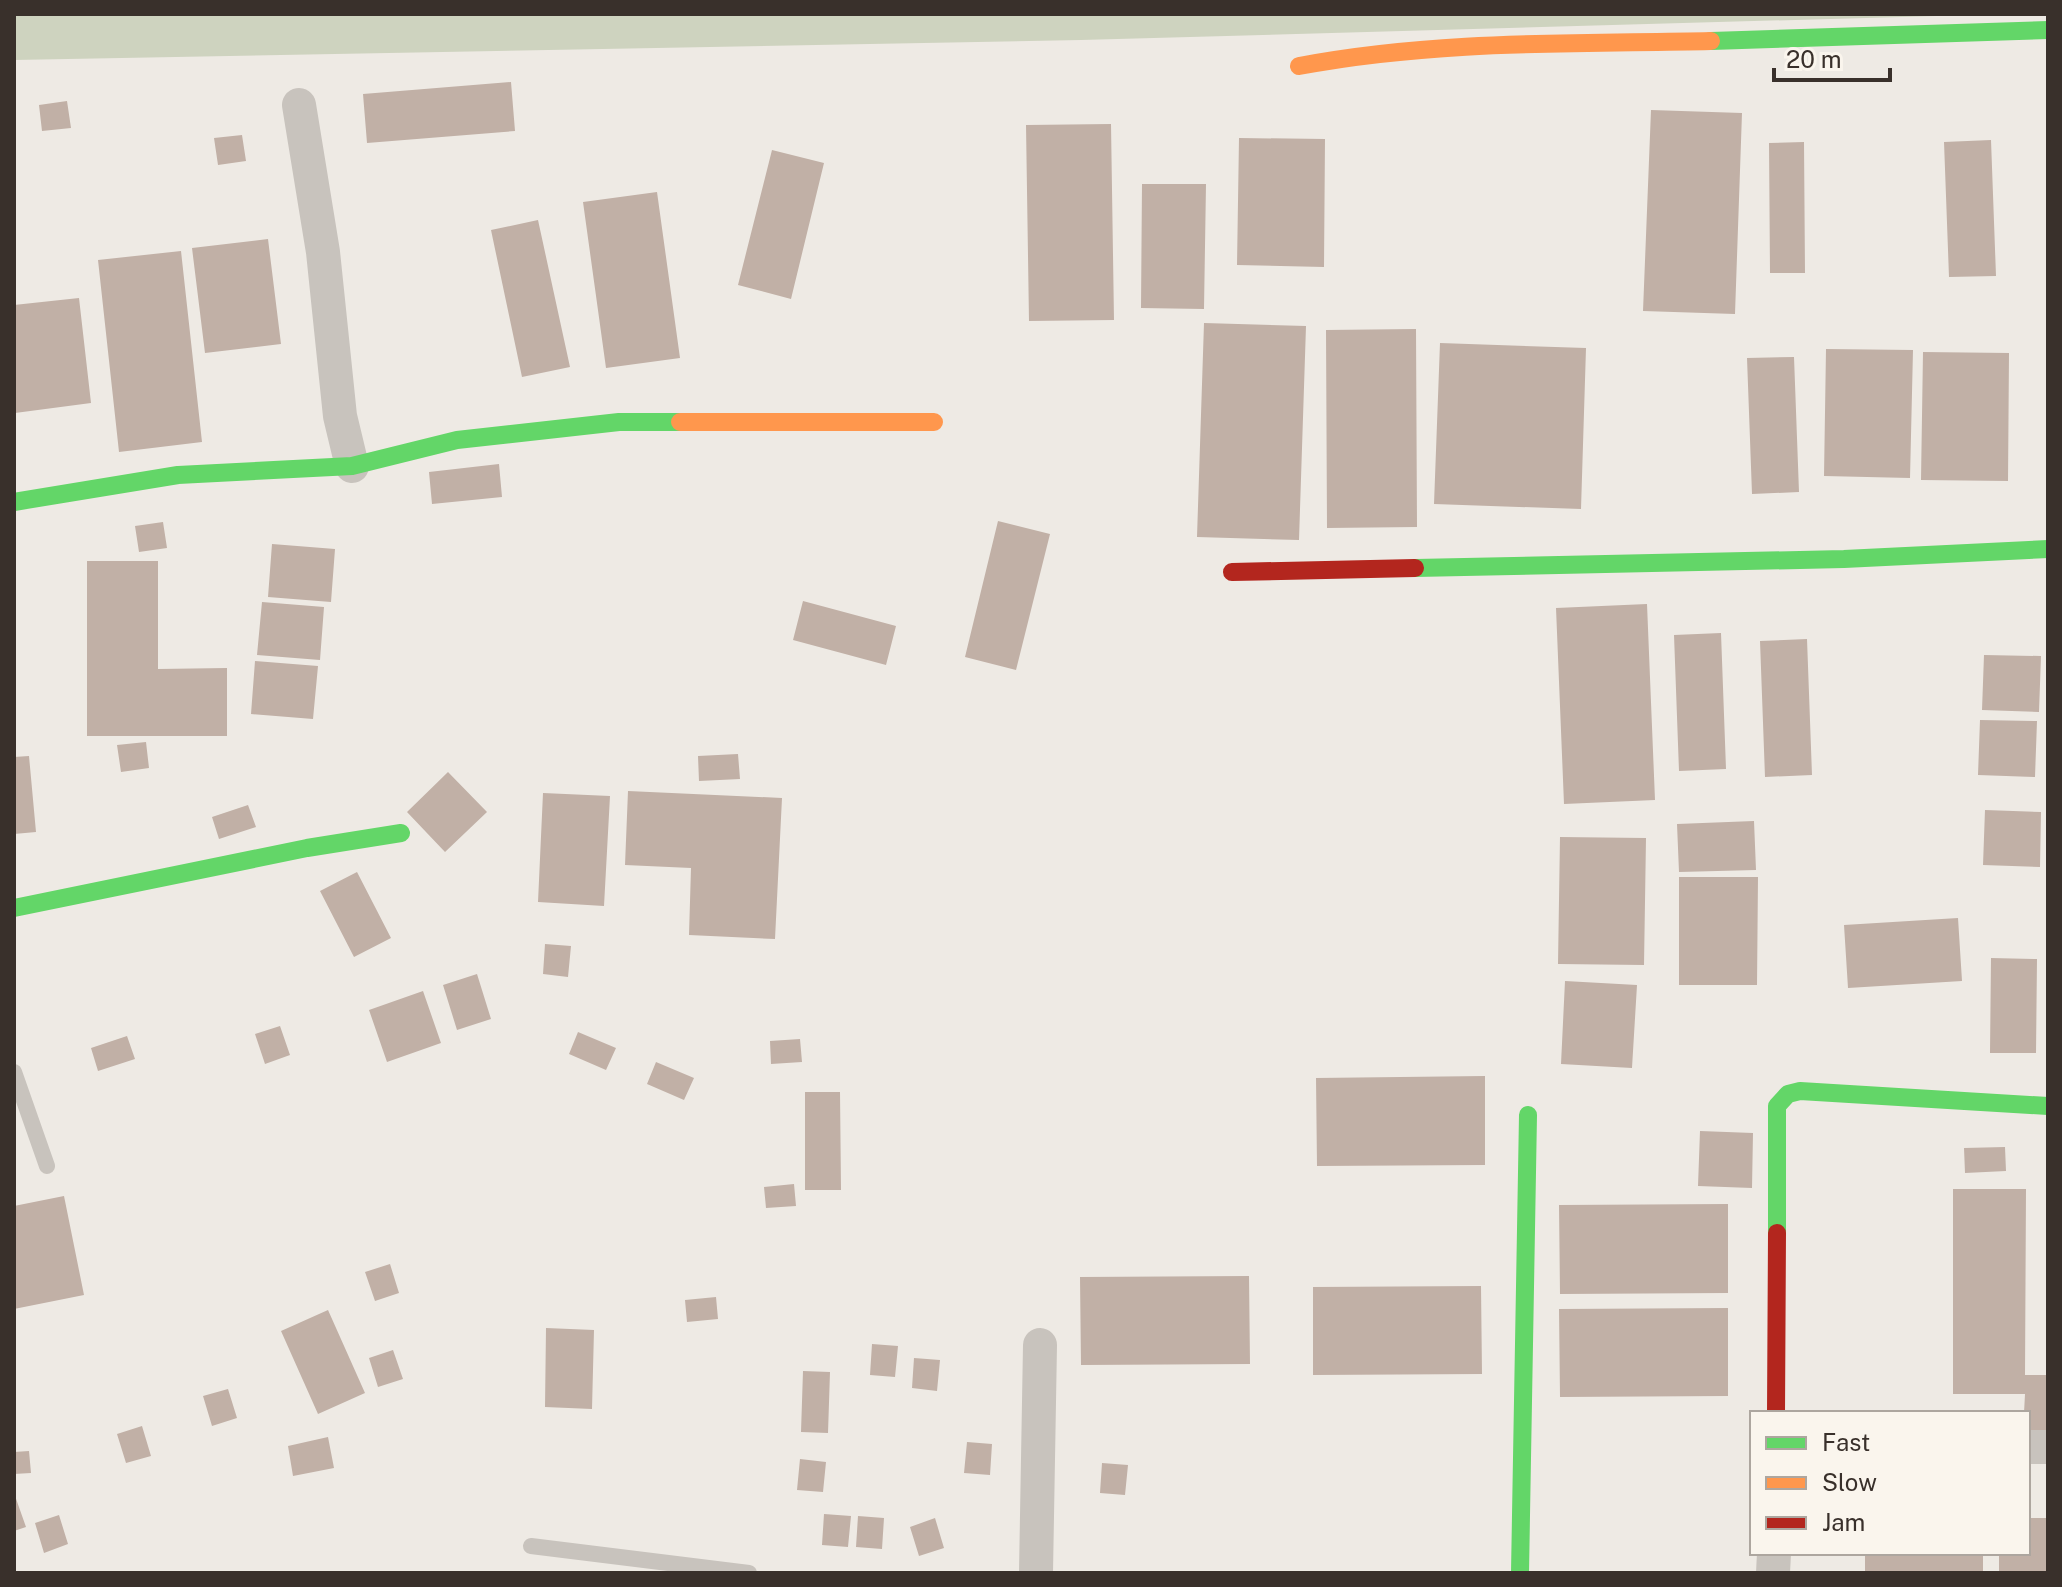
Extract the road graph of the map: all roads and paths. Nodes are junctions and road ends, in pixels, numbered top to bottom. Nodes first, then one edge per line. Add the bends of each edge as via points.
1 (2048, 30) edge
2 (1299, 66) dead end
3 (299, 105) dead end
4 (934, 422) dead end
5 (352, 466) junction
6 (14, 502) edge
7 (2048, 549) edge
8 (1232, 572) dead end
9 (401, 833) dead end
10 (14, 908) edge
11 (14, 1072) edge
12 (2048, 1106) edge
13 (1528, 1115) dead end
14 (47, 1166) dead end
15 (1040, 1345) dead end
16 (1776, 1411) edge
17 (531, 1546) dead end
18 (749, 1573) edge
19 (1036, 1573) edge
20 (1520, 1573) edge

1 - 2 street via 1408,47
3 - 5 street via 323,252 340,416
4 - 5 street via 619,422 457,440
5 - 6 street via 178,475
7 - 8 street via 1844,559
9 - 10 street
11 - 14 lane
12 - 16 street via 1800,1091 1788,1094 1777,1106
13 - 20 street
15 - 19 street
17 - 18 lane

